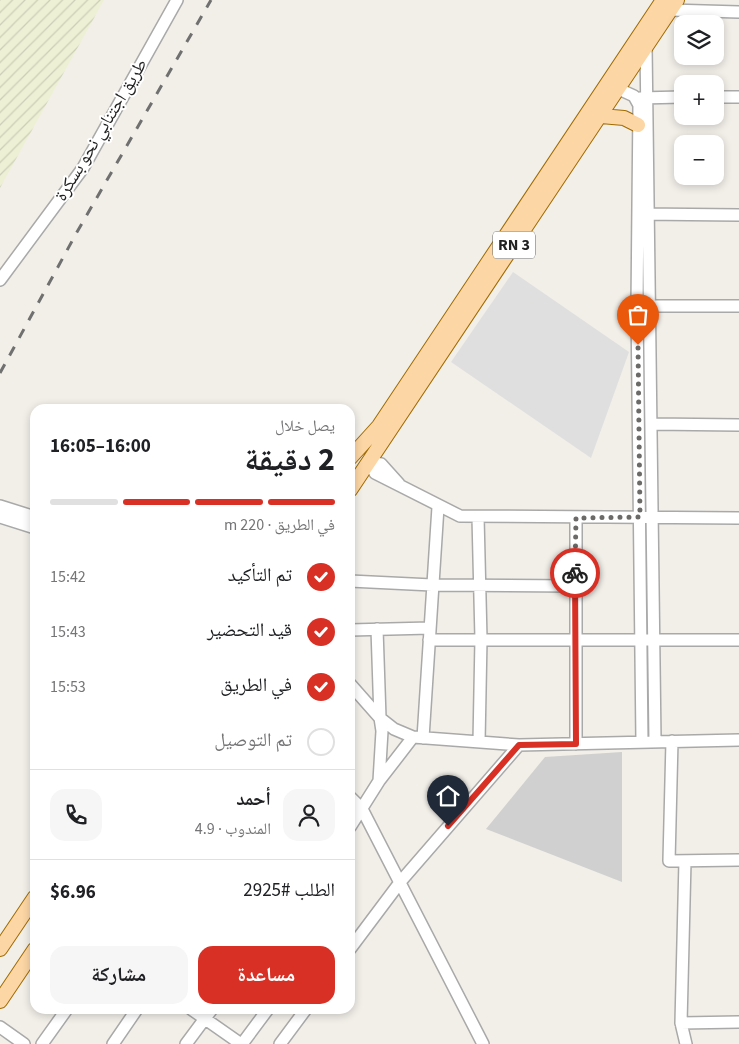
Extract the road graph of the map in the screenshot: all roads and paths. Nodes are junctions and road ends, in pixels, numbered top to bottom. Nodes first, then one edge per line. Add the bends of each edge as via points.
1 (177, 0) edge
2 (670, 3) edge
3 (739, 12) edge
4 (646, 46) junction
5 (613, 87) junction
6 (674, 97) edge
7 (724, 97) edge
8 (739, 97) edge
9 (641, 98) junction
10 (601, 116) junction
11 (638, 125) junction
12 (643, 214) junction
13 (739, 215) edge
14 (0, 280) edge
15 (637, 306) junction
16 (650, 306) junction
17 (739, 306) edge
18 (652, 424) junction
19 (739, 424) edge
20 (355, 452) edge
21 (355, 456) edge
22 (369, 462) junction
23 (355, 483) edge
24 (0, 506) edge
25 (438, 507) junction
26 (30, 515) edge
27 (0, 517) edge
28 (478, 517) junction
29 (646, 517) junction
30 (576, 518) junction
31 (739, 518) edge
32 (30, 526) edge
33 (355, 581) edge
34 (432, 586) junction
35 (480, 586) junction
36 (574, 586) junction
37 (430, 628) junction
38 (377, 629) junction
39 (355, 630) edge
40 (481, 639) junction
41 (429, 640) junction
42 (574, 640) junction
43 (647, 640) junction
44 (739, 640) edge
45 (355, 690) edge
46 (380, 718) junction
47 (418, 737) junction
48 (739, 740) edge
49 (655, 741) junction
50 (672, 741) junction
51 (479, 742) junction
52 (642, 742) junction
53 (576, 744) junction
54 (519, 745) junction
55 (379, 780) junction
56 (355, 802) edge
57 (362, 809) junction
58 (355, 820) edge
59 (739, 860) edge
60 (685, 861) junction
61 (401, 881) junction
62 (30, 904) edge
63 (355, 942) edge
64 (0, 949) edge
65 (30, 957) edge
66 (0, 1002) edge
67 (63, 1014) edge
68 (134, 1014) edge
69 (199, 1014) edge
70 (208, 1014) edge
71 (264, 1014) edge
72 (302, 1014) edge
73 (205, 1018) junction
74 (739, 1022) edge
75 (681, 1023) junction
76 (0, 1027) edge
77 (24, 1044) edge
78 (42, 1044) edge
79 (112, 1044) edge
80 (186, 1044) edge
81 (242, 1044) edge
82 (280, 1044) edge
83 (483, 1044) edge
84 (686, 1044) edge

1 - 14 street, طريق اجتنابي نحو بسكرة via 83,168
2 - 3 street
2 - 4 main road, RN 3
2 - 5 main road, RN 3
4 - 5 main road, RN 3
4 - 9 street
5 - 9 street
5 - 10 main road, RN 3
5 - 20 main road, RN 3 via 379,426
6 - 9 street
7 - 8 street
9 - 11 street
9 - 12 street
10 - 11 main road via 624,118
10 - 22 main road, RN 3
11 - 12 street
12 - 13 street
12 - 15 street
12 - 16 street
15 - 16 street
15 - 29 street
16 - 17 street
16 - 18 street
18 - 19 street
18 - 29 street
21 - 22 main road
22 - 23 main road, RN 3
22 - 25 street via 381,464 399,484
24 - 26 street
25 - 28 street via 460,516
25 - 34 street
27 - 32 street
28 - 30 street
28 - 35 street
29 - 30 street
29 - 31 street
29 - 43 street
30 - 36 street
33 - 34 street
34 - 35 street
34 - 37 street
35 - 36 street
35 - 40 street
36 - 42 street
37 - 38 street
37 - 41 street
38 - 39 street
38 - 46 street
40 - 41 street
40 - 42 street
40 - 51 street
41 - 47 street
42 - 43 street
42 - 53 street
43 - 44 street
43 - 49 street
43 - 52 street
45 - 46 street
46 - 47 street via 394,729
46 - 55 street
47 - 51 street
47 - 55 street
48 - 50 street
49 - 50 street
49 - 52 street
50 - 60 street via 669,861
51 - 54 street
52 - 53 street
53 - 54 street
54 - 61 street
55 - 57 street
56 - 57 street
57 - 58 street
57 - 61 street
59 - 60 street
60 - 75 street
61 - 63 street
61 - 83 street
62 - 64 main road
65 - 66 main road
67 - 78 street
68 - 79 street
69 - 73 street
70 - 73 street
71 - 81 street
72 - 82 street
73 - 80 street
73 - 81 street
74 - 75 street
75 - 84 street
76 - 77 street

